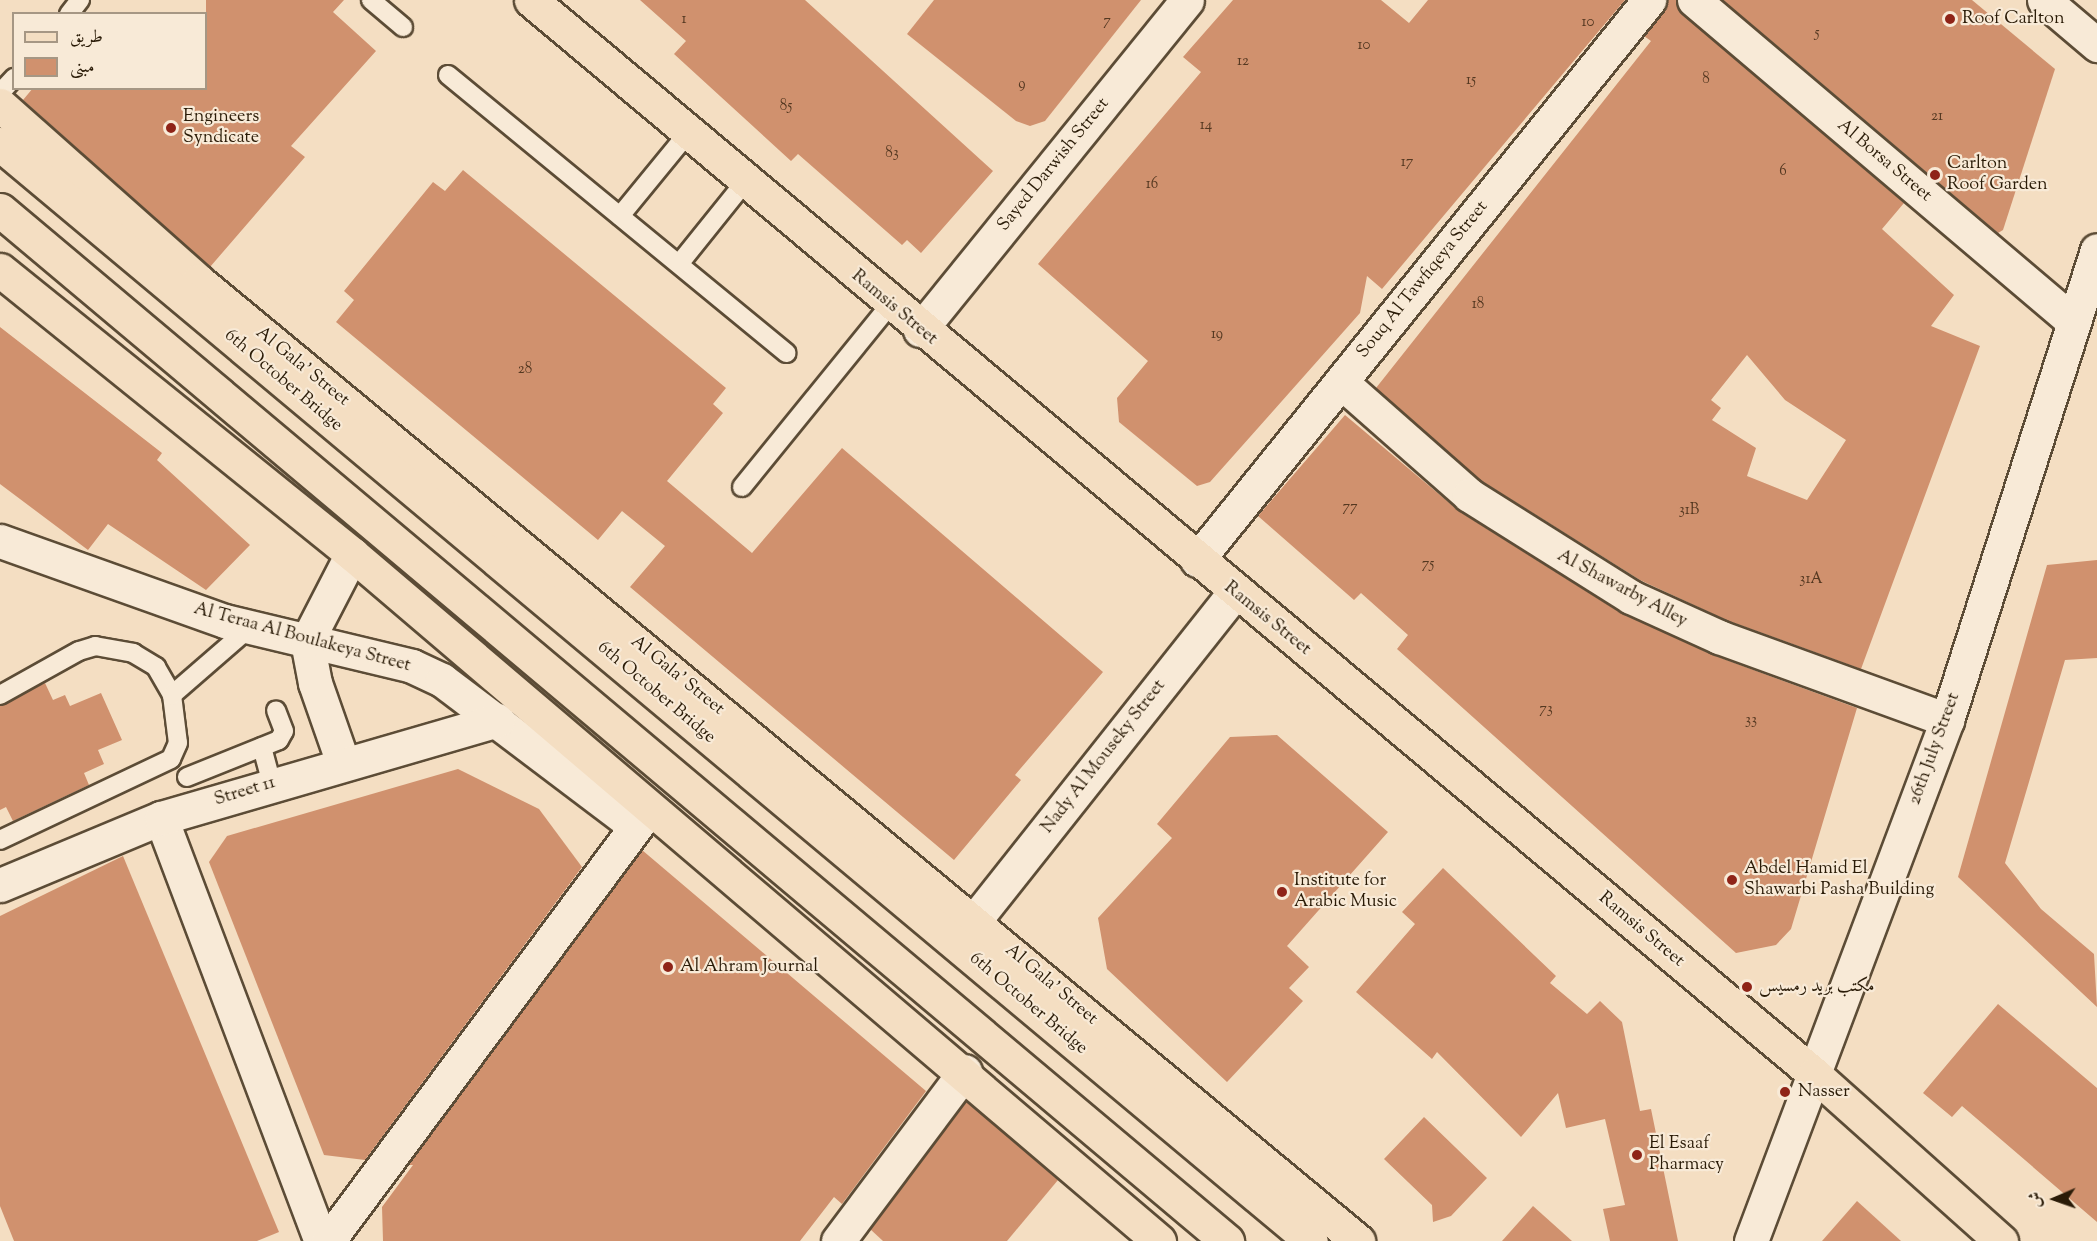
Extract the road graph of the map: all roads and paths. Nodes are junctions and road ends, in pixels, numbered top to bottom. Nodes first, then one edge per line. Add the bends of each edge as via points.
1 (80, 0) edge
2 (371, 0) edge
3 (531, 0) edge
4 (1187, 0) edge
5 (1649, 0) edge
6 (1694, 0) edge
7 (2044, 0) edge
8 (71, 12) edge
9 (403, 27) dead end
10 (2097, 45) edge
11 (448, 75) dead end
12 (12, 80) edge
13 (0, 93) edge
14 (0, 105) edge
15 (688, 134) junction
16 (0, 144) edge
17 (745, 182) junction
18 (0, 210) edge
19 (620, 216) junction
20 (2097, 250) edge
21 (679, 264) junction
22 (0, 270) edge
23 (890, 305) junction
24 (2074, 322) junction
25 (920, 330) junction
26 (787, 353) dead end
27 (1341, 382) junction
28 (742, 487) dead end
29 (0, 542) edge
30 (352, 554) junction
31 (1197, 560) junction
32 (1233, 593) junction
33 (249, 628) junction
34 (307, 641) junction
35 (0, 695) edge
36 (172, 695) junction
37 (276, 710) dead end
38 (498, 720) junction
39 (1947, 720) junction
40 (262, 747) junction
41 (177, 753) junction
42 (343, 763) junction
43 (187, 777) junction
44 (272, 784) junction
45 (198, 807) junction
46 (642, 817) junction
47 (161, 818) junction
48 (0, 840) edge
49 (0, 885) edge
50 (974, 921) junction
51 (965, 1071) junction
52 (1814, 1074) junction
53 (321, 1241) edge
54 (328, 1241) edge
55 (838, 1241) edge
56 (1159, 1241) edge
57 (1227, 1241) edge
58 (1311, 1241) edge
59 (1359, 1241) edge
60 (1751, 1241) edge
61 (2001, 1241) edge

1 - 8 lane
2 - 9 lane
3 - 15 main road, Ramsis Street
4 - 25 street, Sayed Darwish Street
5 - 27 street, Souq Al Tawfiqeya Street
6 - 24 street, Al Borsa Street
7 - 10 street
11 - 19 lane
12 - 13 lane
14 - 50 main road, Al Gala' Street via 198,281
15 - 17 main road, Ramsis Street
15 - 19 lane
16 - 58 main road, 6th October Bridge
17 - 21 lane
17 - 23 main road, Ramsis Street
18 - 57 main road
19 - 21 lane
20 - 24 street, 26th July Street
21 - 26 lane
22 - 30 main road
23 - 25 main road, Ramsis Street
23 - 28 lane
24 - 39 street, 26th July Street
25 - 31 main road, Ramsis Street
27 - 31 street, Souq Al Tawfiqeya Street
27 - 39 street, Al Shawarby Alley via 1469,495 1632,597 1719,637
29 - 33 street, Al Teraa Al Boulakeya Street
30 - 34 street
30 - 46 main road
31 - 32 main road, Ramsis Street
32 - 50 street, Nady Al Mouseky Street
32 - 52 main road, Ramsis Street
33 - 34 street, Al Teraa Al Boulakeya Street
33 - 36 lane
34 - 38 street, Al Teraa Al Boulakeya Street via 412,666 442,680
34 - 42 street via 315,683
35 - 36 lane via 95,646 133,653 156,667
36 - 41 lane
37 - 40 lane via 283,736
38 - 42 street, Street 11
38 - 46 street, Al Teraa Al Boulakeya Street
39 - 52 street, 26th July Street
40 - 43 lane
40 - 44 lane
41 - 43 lane
41 - 48 lane
42 - 44 street, Street 11
43 - 45 lane
44 - 45 street, Street 11
45 - 47 street, Street 11
46 - 51 main road
46 - 54 street
47 - 49 street, Street 11
47 - 53 street
50 - 59 main road, Al Gala' Street
51 - 55 street
51 - 56 main road
52 - 60 street, 26th July Street
52 - 61 main road, Ramsis Street

